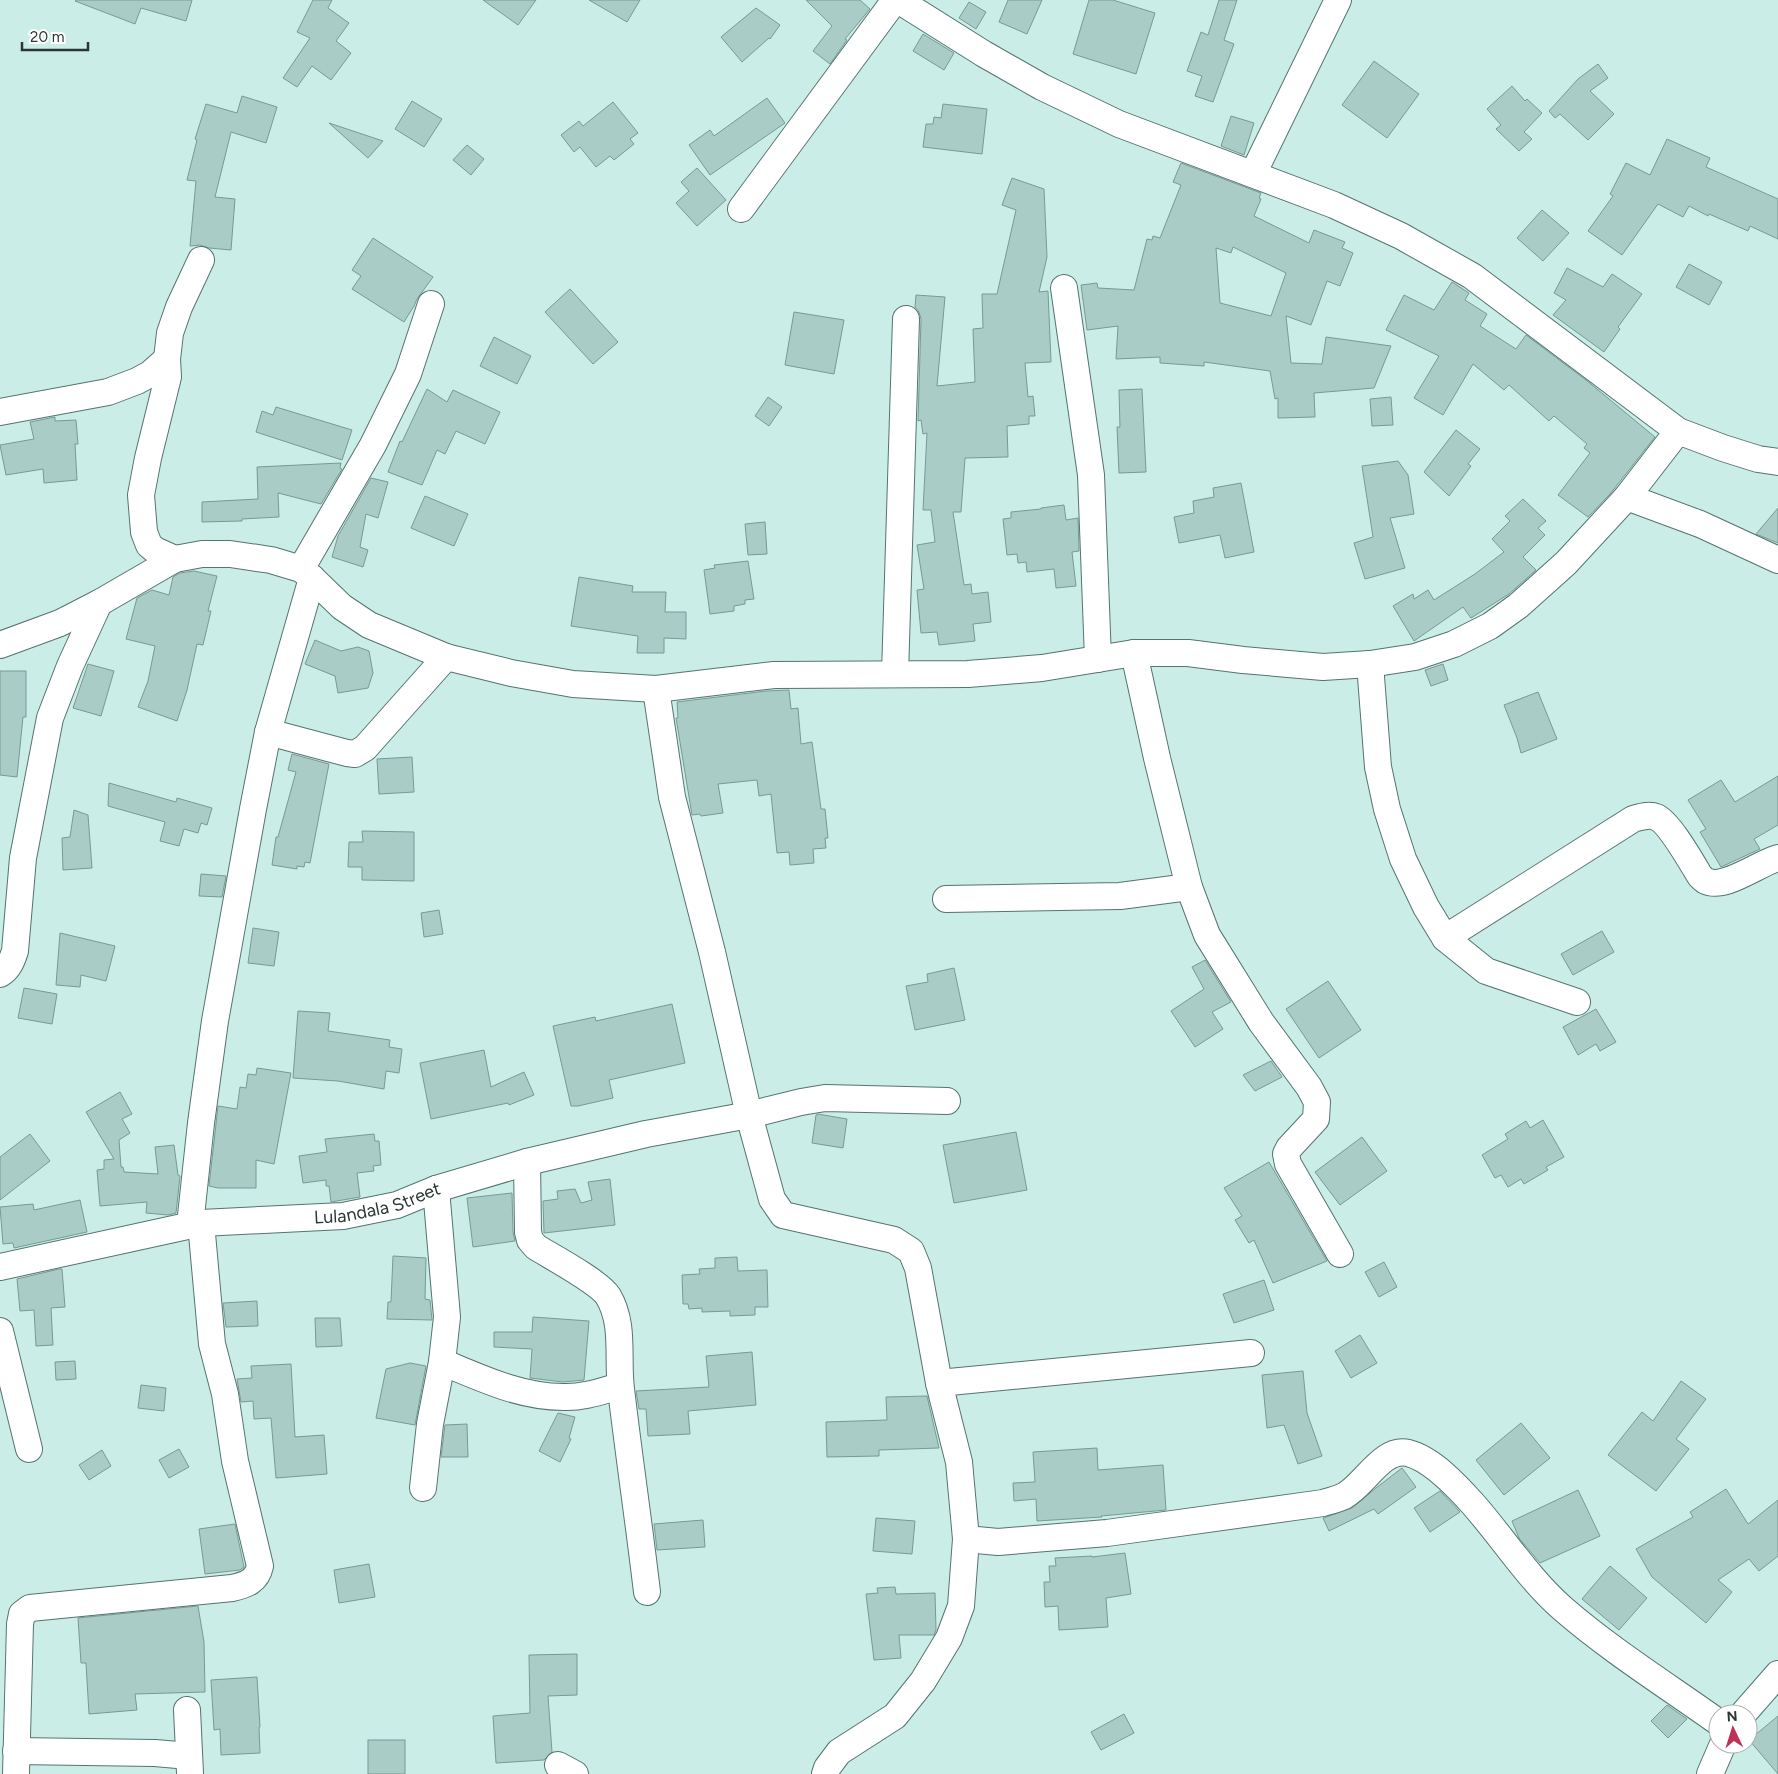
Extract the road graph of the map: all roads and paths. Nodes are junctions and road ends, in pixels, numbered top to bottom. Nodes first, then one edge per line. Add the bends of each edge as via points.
1 (896, 0) edge
2 (1338, 0) edge
3 (1253, 174) junction
4 (741, 209) dead end
5 (201, 260) dead end
6 (1064, 288) dead end
7 (430, 304) dead end
8 (906, 319) dead end
9 (167, 359) junction
10 (0, 412) edge
11 (1678, 431) junction
12 (1778, 462) edge
13 (1627, 497) junction
14 (175, 559) junction
15 (1778, 560) edge
16 (306, 573) junction
17 (99, 604) junction
18 (0, 645) edge
19 (1134, 653) junction
20 (446, 657) junction
21 (1098, 659) junction
22 (1370, 664) junction
23 (895, 674) junction
24 (656, 689) junction
25 (268, 732) junction
26 (1778, 858) edge
27 (1189, 887) junction
28 (946, 899) dead end
29 (1445, 938) junction
30 (0, 974) edge
31 (1577, 1002) dead end
32 (947, 1101) dead end
33 (749, 1115) junction
34 (527, 1162) junction
35 (436, 1189) junction
36 (196, 1224) junction
37 (1340, 1254) dead end
38 (0, 1267) edge
39 (0, 1331) edge
40 (1251, 1353) dead end
41 (442, 1362) junction
42 (939, 1383) junction
43 (620, 1386) junction
44 (29, 1449) dead end
45 (423, 1488) dead end
46 (966, 1539) junction
47 (647, 1592) dead end
48 (1778, 1674) edge
49 (1752, 1704) edge
50 (188, 1710) dead end
51 (1708, 1715) edge
52 (1719, 1754) edge
53 (16, 1762) edge
54 (189, 1765) edge
55 (825, 1774) edge
56 (1710, 1774) edge

1 - 3 street via 984,54 1118,124
1 - 4 street
2 - 3 street
3 - 11 street via 1334,205 1401,236 1472,276
5 - 9 street via 173,324
6 - 21 street via 1091,475
7 - 16 street via 408,374
8 - 23 street
9 - 10 street via 150,374 108,392
9 - 14 street via 168,377 141,495 144,532 149,545
11 - 12 street via 1758,459
11 - 13 street
13 - 15 street via 1700,524
13 - 22 street via 1566,563 1490,626 1454,644 1415,657
14 - 16 street via 202,554 230,554 271,560
14 - 17 street
16 - 20 street via 342,607 369,625
16 - 25 street
17 - 18 street via 60,623
17 - 30 street via 50,718 23,858 15,952
19 - 21 street
19 - 22 street via 1188,653 1322,667
19 - 27 street
20 - 24 street via 573,684
20 - 25 street via 365,748 355,754
21 - 23 street via 1042,668 968,674
22 - 29 street via 1378,767 1387,809 1403,859
23 - 24 street via 774,675
24 - 33 street via 672,797
25 - 36 street via 215,1021 201,1123
26 - 29 street via 1718,883 1706,881 1665,823 1656,816 1633,818
27 - 28 street via 1120,896
27 - 37 street via 1207,935 1260,1022 1317,1102 1316,1119 1286,1154 1288,1164
29 - 31 street via 1486,971
32 - 33 street, Lulandala Street via 825,1098
33 - 34 street, Lulandala Street via 646,1134
33 - 42 street via 772,1199 783,1215 894,1240 911,1251 918,1268
34 - 35 street, Lulandala Street
34 - 43 street via 530,1240 607,1294 618,1326
35 - 36 street, Lulandala Street via 397,1205 343,1216
35 - 41 street via 447,1317
36 - 38 street, Lulandala Street
36 - 53 street via 212,1344 260,1566 258,1573 253,1580 232,1588 30,1608 22,1614
39 - 44 street
40 - 42 street
41 - 43 street via 531,1395 564,1398
41 - 45 street via 430,1424
42 - 46 street via 959,1462
43 - 47 street
46 - 51 street via 998,1542 1107,1534 1323,1503 1344,1496 1388,1456 1407,1453 1448,1477 1561,1607
46 - 55 street via 961,1606 949,1638 896,1716 839,1752
48 - 49 street
50 - 54 street
52 - 56 street
53 - 54 street via 155,1753

